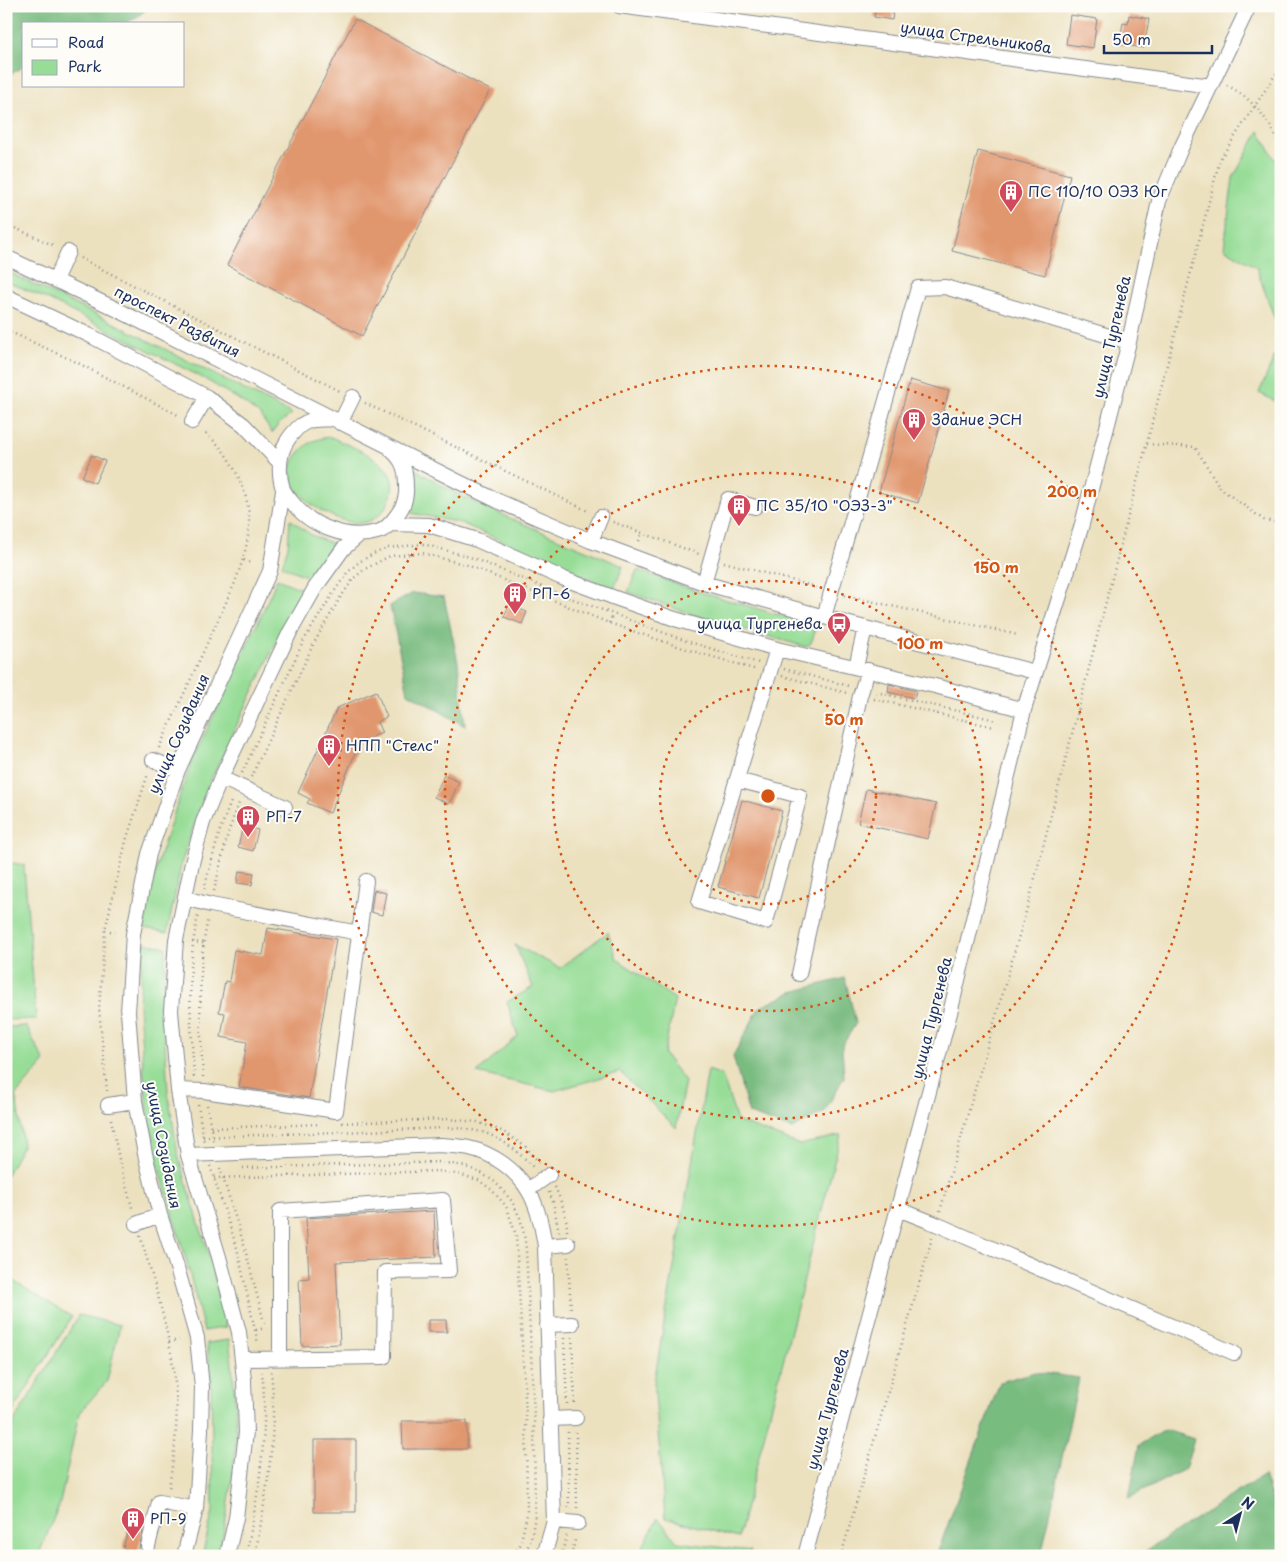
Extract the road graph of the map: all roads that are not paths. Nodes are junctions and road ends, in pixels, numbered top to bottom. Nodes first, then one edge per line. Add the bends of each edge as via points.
1 (619, 6) edge
2 (1249, 6) edge
3 (1213, 82) junction
4 (68, 252) road end
5 (6, 257) edge
6 (55, 280) junction
7 (6, 296) edge
8 (1130, 342) junction
9 (206, 397) junction
10 (353, 397) road end
11 (336, 421) junction
12 (192, 422) dead end
13 (385, 444) junction
14 (280, 463) junction
15 (283, 491) junction
16 (755, 507) dead end
17 (601, 518) road end
18 (390, 524) junction
19 (359, 535) junction
20 (591, 541) junction
21 (704, 583) junction
22 (824, 617) junction
23 (865, 628) junction
24 (777, 649) junction
25 (862, 669) junction
26 (1035, 672) junction
27 (1024, 710) junction
28 (153, 760) dead end
29 (178, 770) junction
30 (220, 778) junction
31 (737, 780) junction
32 (285, 807) dead end
33 (366, 881) dead end
34 (185, 898) junction
35 (359, 933) junction
36 (799, 974) dead end
37 (178, 1090) junction
38 (135, 1101) junction
39 (108, 1105) dead end
40 (188, 1155) junction
41 (546, 1177) road end
42 (528, 1190) junction
43 (898, 1209) junction
44 (160, 1215) junction
45 (136, 1224) dead end
46 (564, 1245) road end
47 (545, 1246) junction
48 (567, 1324) road end
49 (547, 1325) junction
50 (1234, 1353) dead end
51 (270, 1358) junction
52 (242, 1359) junction
53 (572, 1418) road end
54 (550, 1419) junction
55 (196, 1509) junction
56 (554, 1521) junction
57 (573, 1523) road end
58 (148, 1546) dead end
59 (184, 1556) edge
60 (228, 1556) edge
61 (544, 1556) edge
62 (806, 1556) edge

1 - 3 street, улица Стрельникова
2 - 3 street, улица Тургенева
3 - 8 street, улица Тургенева via 1159,201
4 - 6 street
5 - 6 street, проспект Развития
6 - 11 street, проспект Развития
7 - 9 street via 91,336
8 - 22 street via 945,287 918,288
8 - 26 street, улица Тургенева via 1082,528
9 - 12 street
9 - 14 street via 244,425
10 - 11 street
11 - 13 street
11 - 14 street via 308,421 291,434 283,448
13 - 18 street via 400,458 406,481 403,508
13 - 20 street via 498,501
14 - 15 street
15 - 19 street via 298,509 318,523 336,531
15 - 29 street, улица Созидания via 270,571
16 - 21 street via 728,499
17 - 20 street
18 - 19 street via 379,532
18 - 24 street via 429,525 477,540 562,578 675,619
19 - 30 street, улица Созидания via 343,549 314,588
20 - 21 street
21 - 22 street
22 - 23 street
23 - 25 street
23 - 26 street
24 - 25 street
24 - 31 street
25 - 27 street
25 - 36 street via 861,692
26 - 27 street, улица Тургенева
27 - 43 street, улица Тургенева
28 - 29 street
29 - 38 street, улица Созидания via 150,854 133,934 128,1012
30 - 32 street
30 - 34 street, улица Созидания via 203,822
31 - 31 street via 699,902 766,922 800,796
33 - 35 street
34 - 35 street
34 - 37 street, улица Созидания via 176,940 171,1011
35 - 37 street via 336,1111
37 - 40 street, улица Созидания
38 - 39 street
38 - 44 street, улица Созидания
40 - 42 street via 417,1146 470,1148 508,1166
40 - 52 street, улица Созидания via 239,1332
41 - 42 street
42 - 47 street via 537,1211
43 - 50 street
43 - 62 street, улица Тургенева
44 - 45 street
44 - 55 street, улица Созидания via 197,1338 202,1387
46 - 47 street
47 - 49 street
48 - 49 street
49 - 54 street
51 - 51 street via 384,1357 386,1272 449,1271 442,1200 280,1211
51 - 52 street
52 - 60 street, улица Созидания via 246,1432
53 - 54 street
54 - 56 street
55 - 58 street via 159,1502
55 - 59 street, улица Созидания
56 - 57 street
56 - 61 street

